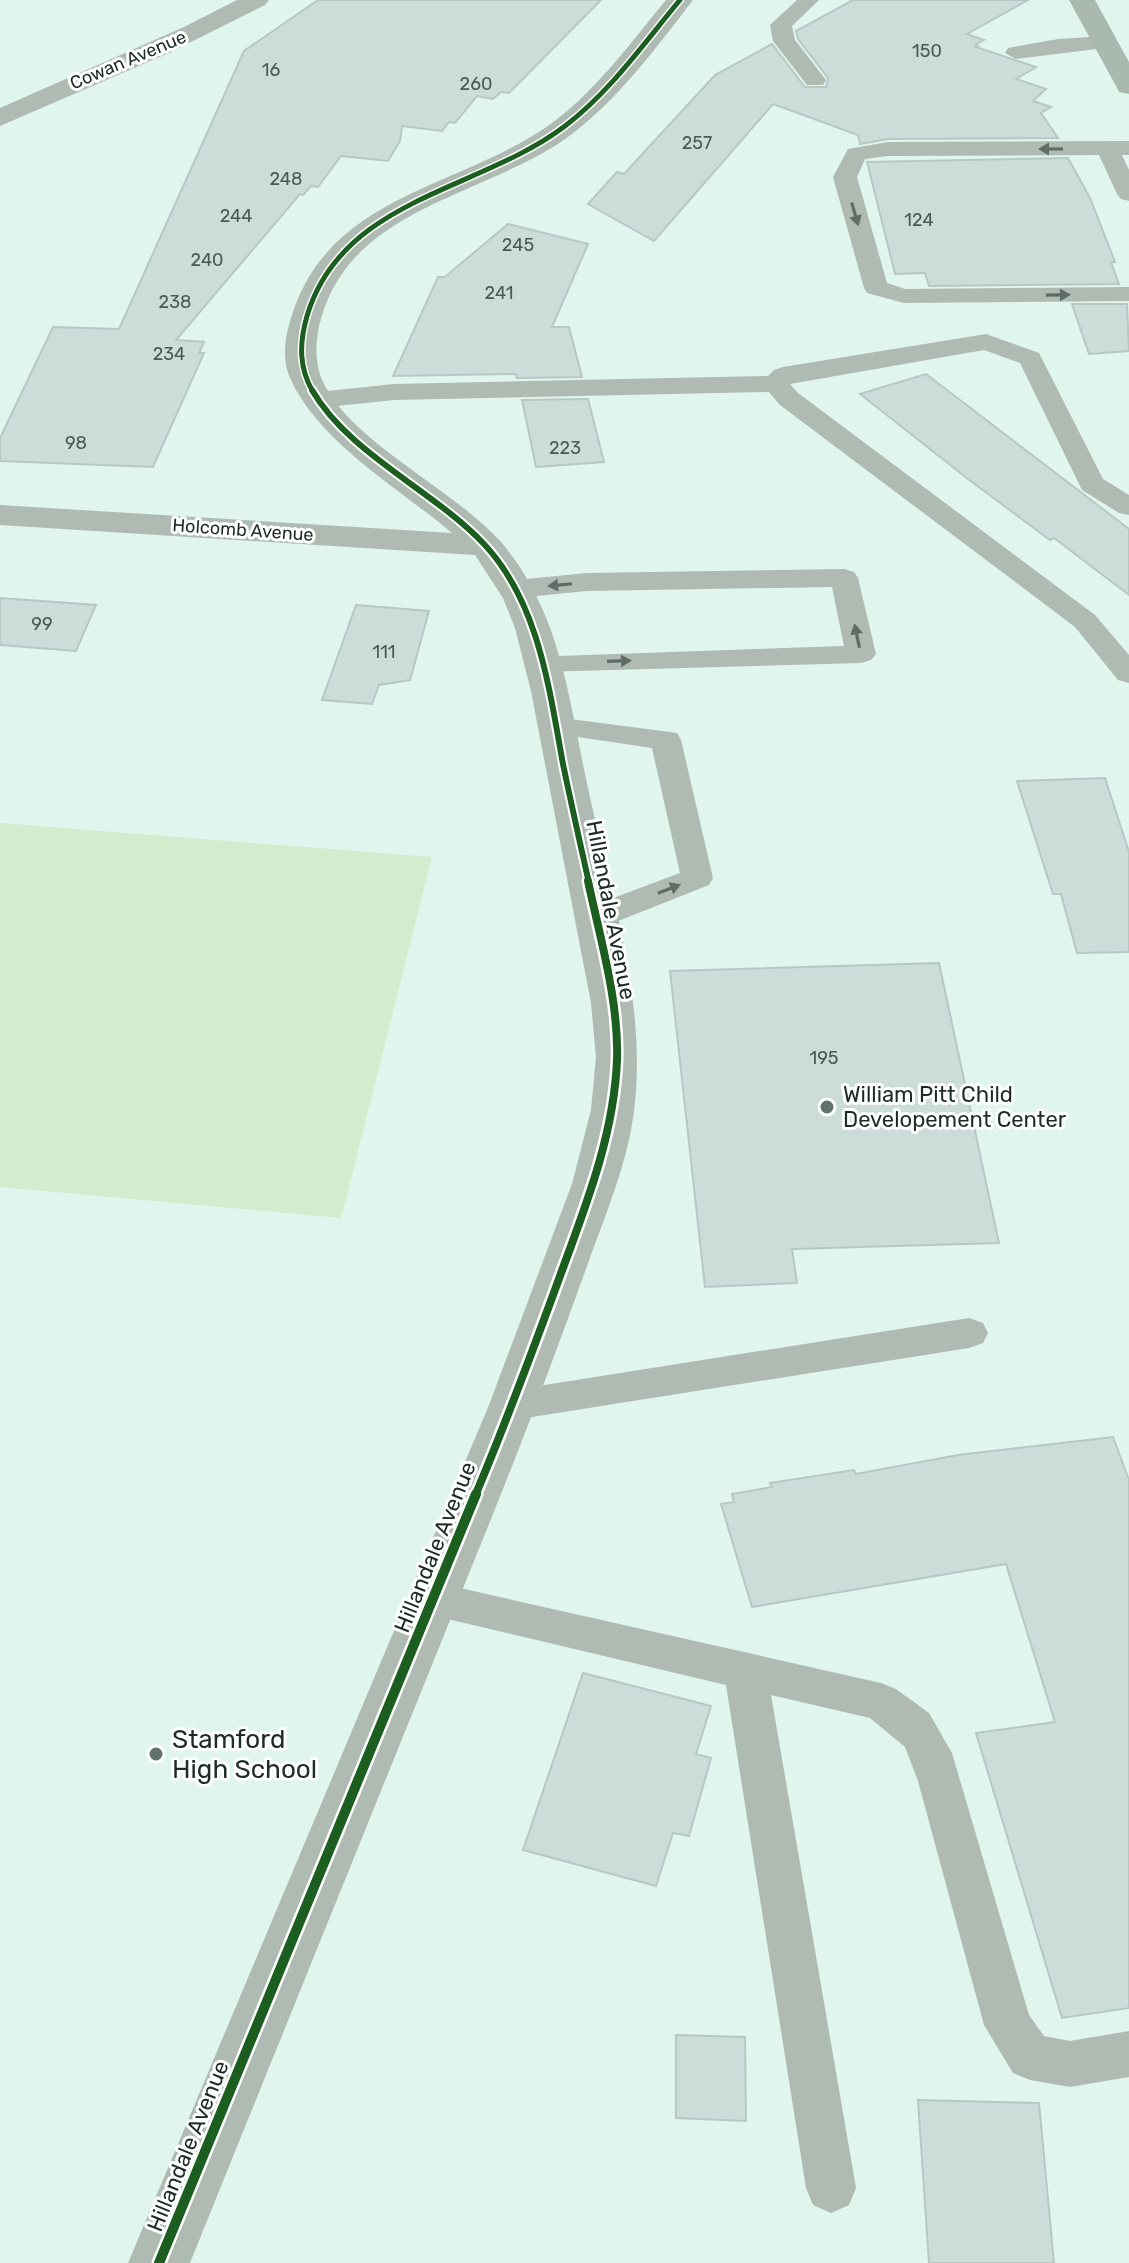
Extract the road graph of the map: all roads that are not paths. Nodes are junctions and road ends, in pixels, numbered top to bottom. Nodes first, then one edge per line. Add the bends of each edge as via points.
1 (256, 0) edge
2 (680, 0) edge
3 (809, 0) edge
4 (1082, 0) edge
5 (1105, 42) junction
6 (1016, 53) dead end
7 (815, 80) dead end
8 (1129, 86) edge
9 (0, 118) edge
10 (1118, 148) edge
11 (1129, 194) edge
12 (1129, 294) edge
13 (776, 384) junction
14 (318, 400) junction
15 (1129, 507) edge
16 (0, 515) edge
17 (485, 545) junction
18 (516, 589) junction
19 (541, 663) junction
20 (1129, 674) edge
21 (555, 726) junction
22 (596, 917) junction
23 (969, 1333) dead end
24 (513, 1405) junction
25 (433, 1600) junction
26 (745, 1671) junction
27 (1129, 2054) edge
28 (831, 2188) dead end
29 (159, 2263) edge

1 - 9 street, Cowan Avenue
2 - 14 street, Hillandale Avenue via 567,124 402,207 378,221 343,254 316,294 305,323 305,377
3 - 7 lane via 781,25 784,41
4 - 5 main road
5 - 6 lane
5 - 8 main road
10 - 11 lane
10 -> 12 lane via 888,149 856,154 845,177 876,288 904,296
13 - 14 lane via 394,392
13 - 15 lane via 783,375 986,342 1030,358 1092,484
13 - 20 lane via 1085,621
14 - 17 street, Hillandale Avenue via 345,429
16 - 17 street, Holcomb Avenue
17 - 18 street, Hillandale Avenue
18 - 19 street, Hillandale Avenue
19 -> 18 lane via 861,654 844,578 587,582
19 - 21 street, Hillandale Avenue
21 - 22 street, Hillandale Avenue
22 -> 21 lane via 697,878 666,740
22 - 24 street, Hillandale Avenue via 617,1057 613,1110 594,1184
23 - 24 lane
24 - 25 street, Hillandale Avenue
25 - 26 lane
25 - 29 street, Hillandale Avenue
26 - 27 lane via 881,1702 912,1721 927,1742 940,1781 1008,2025 1030,2057 1070,2064
26 - 28 lane

